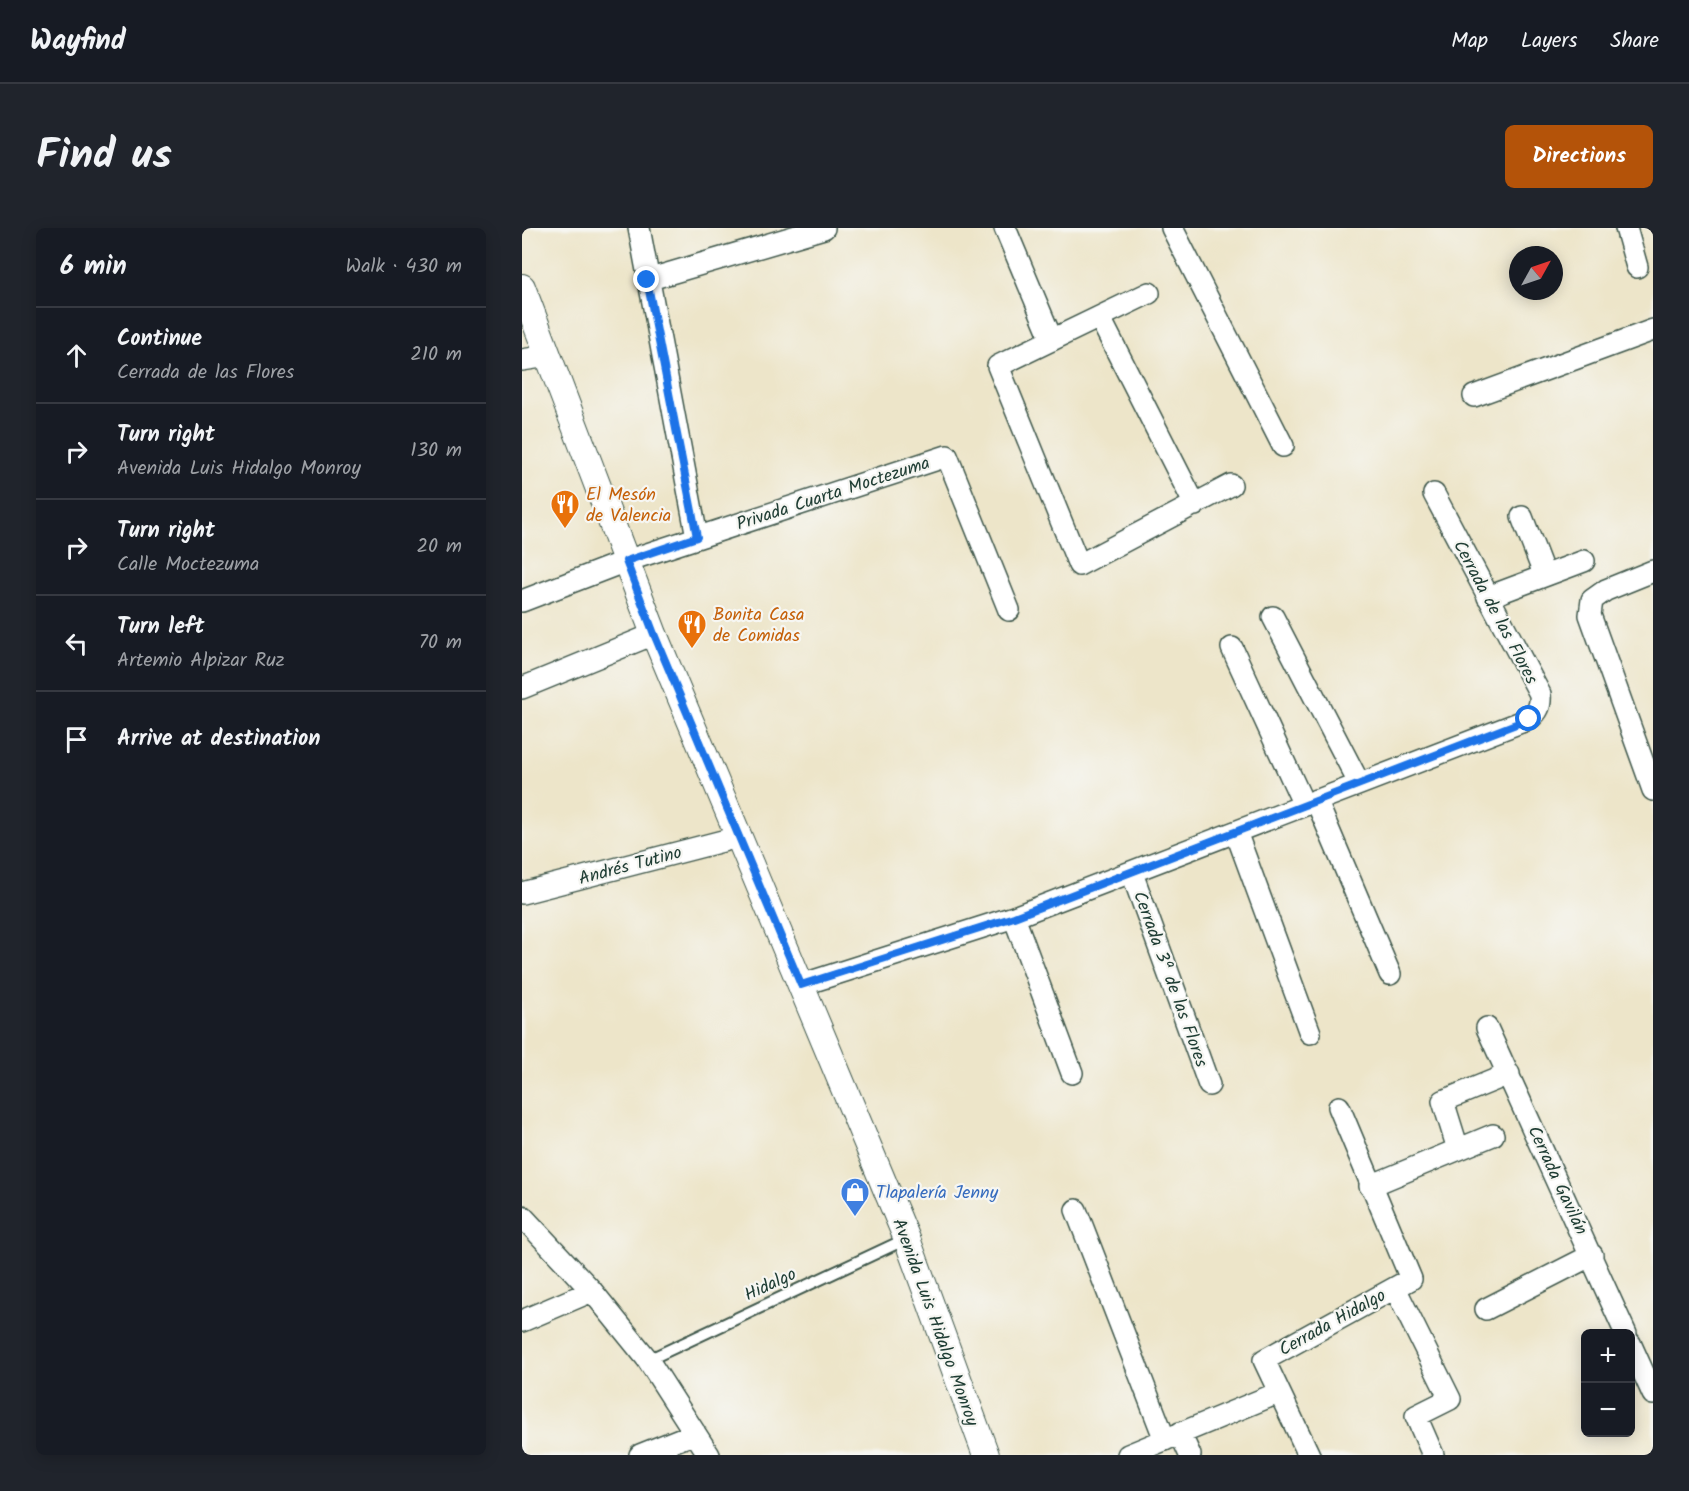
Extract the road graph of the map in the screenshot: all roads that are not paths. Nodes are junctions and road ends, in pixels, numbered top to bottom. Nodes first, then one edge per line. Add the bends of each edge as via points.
1 (639, 228) edge
2 (824, 228) edge
3 (1005, 228) edge
4 (1172, 228) edge
5 (1626, 228) edge
6 (1637, 267) dead end
7 (647, 280) junction
8 (522, 287) edge
9 (1149, 293) dead end
10 (1100, 318) junction
11 (1653, 330) edge
12 (1052, 340) junction
13 (548, 356) junction
14 (522, 360) edge
15 (1474, 396) dead end
16 (1283, 446) dead end
17 (1231, 485) dead end
18 (1434, 494) dead end
19 (1195, 505) junction
20 (1521, 516) dead end
21 (697, 537) junction
22 (626, 561) junction
23 (1584, 561) dead end
24 (1653, 571) edge
25 (1544, 574) junction
26 (1488, 597) junction
27 (522, 601) edge
28 (1009, 610) dead end
29 (1273, 617) dead end
30 (654, 634) junction
31 (1232, 648) dead end
32 (522, 688) edge
33 (1359, 783) junction
34 (1653, 790) edge
35 (1310, 802) junction
36 (1236, 832) junction
37 (738, 837) junction
38 (1132, 873) junction
39 (522, 893) edge
40 (1014, 917) junction
41 (1390, 974) dead end
42 (801, 985) junction
43 (1487, 1028) dead end
44 (1310, 1033) dead end
45 (1071, 1073) dead end
46 (1509, 1074) junction
47 (1209, 1085) dead end
48 (1339, 1107) dead end
49 (1493, 1135) dead end
50 (1458, 1149) junction
51 (1370, 1186) junction
52 (1076, 1210) dead end
53 (522, 1216) edge
54 (907, 1239) junction
55 (1592, 1255) junction
56 (1395, 1288) junction
57 (592, 1291) junction
58 (1486, 1309) dead end
59 (522, 1321) edge
60 (1624, 1329) edge
61 (1635, 1351) edge
62 (648, 1360) junction
63 (1648, 1372) edge
64 (1278, 1393) junction
65 (1653, 1394) edge
66 (695, 1433) junction
67 (1173, 1437) junction
68 (640, 1455) edge
69 (709, 1455) edge
70 (986, 1455) edge
71 (1128, 1455) edge
72 (1190, 1455) edge
73 (1309, 1455) edge
74 (1433, 1455) edge

1 - 7 street
2 - 7 street
3 - 12 street
4 - 16 street
5 - 6 street
7 - 21 street
8 - 13 street, Avenida Luis Hidalgo Monroy
9 - 10 street
10 - 12 street
10 - 19 street
11 - 15 street
12 - 19 street via 998,366 1079,565
13 - 14 street
13 - 22 street, Avenida Luis Hidalgo Monroy
17 - 19 street
18 - 26 street, Cerrada de las Flores
20 - 25 street
21 - 22 street
21 - 28 street, Privada Cuarta Moctezuma via 947,456
22 - 27 street
22 - 30 street, Avenida Luis Hidalgo Monroy
23 - 25 street
24 - 34 street via 1606,590 1592,600 1590,615
25 - 26 street
26 - 33 street, Cerrada de las Flores via 1539,694 1536,714
29 - 33 street
30 - 32 street
30 - 37 street, Avenida Luis Hidalgo Monroy
31 - 35 street
33 - 35 street, Cerrada de las Flores
35 - 36 street, Cerrada de las Flores
35 - 41 street
36 - 38 street, Cerrada de las Flores
36 - 44 street
37 - 39 street, Andrés Tutino
37 - 42 street, Avenida Luis Hidalgo Monroy
38 - 40 street, Cerrada de las Flores
38 - 47 street, Cerrada 3ª de las Flores
40 - 42 street, Cerrada de las Flores
40 - 45 street
42 - 54 street, Avenida Luis Hidalgo Monroy
43 - 46 street, Cerrada Gavilán
46 - 50 street via 1443,1101
46 - 55 street, Cerrada Gavilán
48 - 51 street, Cerrada Hidalgo
49 - 50 street
50 - 51 street
51 - 56 street, Cerrada Hidalgo via 1411,1279
52 - 67 street
53 - 57 street
54 - 62 lane, Hidalgo
54 - 70 street, Avenida Luis Hidalgo Monroy
55 - 58 street
55 - 60 street, Cerrada Gavilán
56 - 64 street, Cerrada Hidalgo via 1264,1360
56 - 74 street via 1450,1399 1416,1416
57 - 59 street
57 - 62 street
61 - 63 street
62 - 66 street
63 - 65 street
64 - 67 street
64 - 73 street
66 - 68 street
66 - 69 street
67 - 71 street
67 - 72 street

